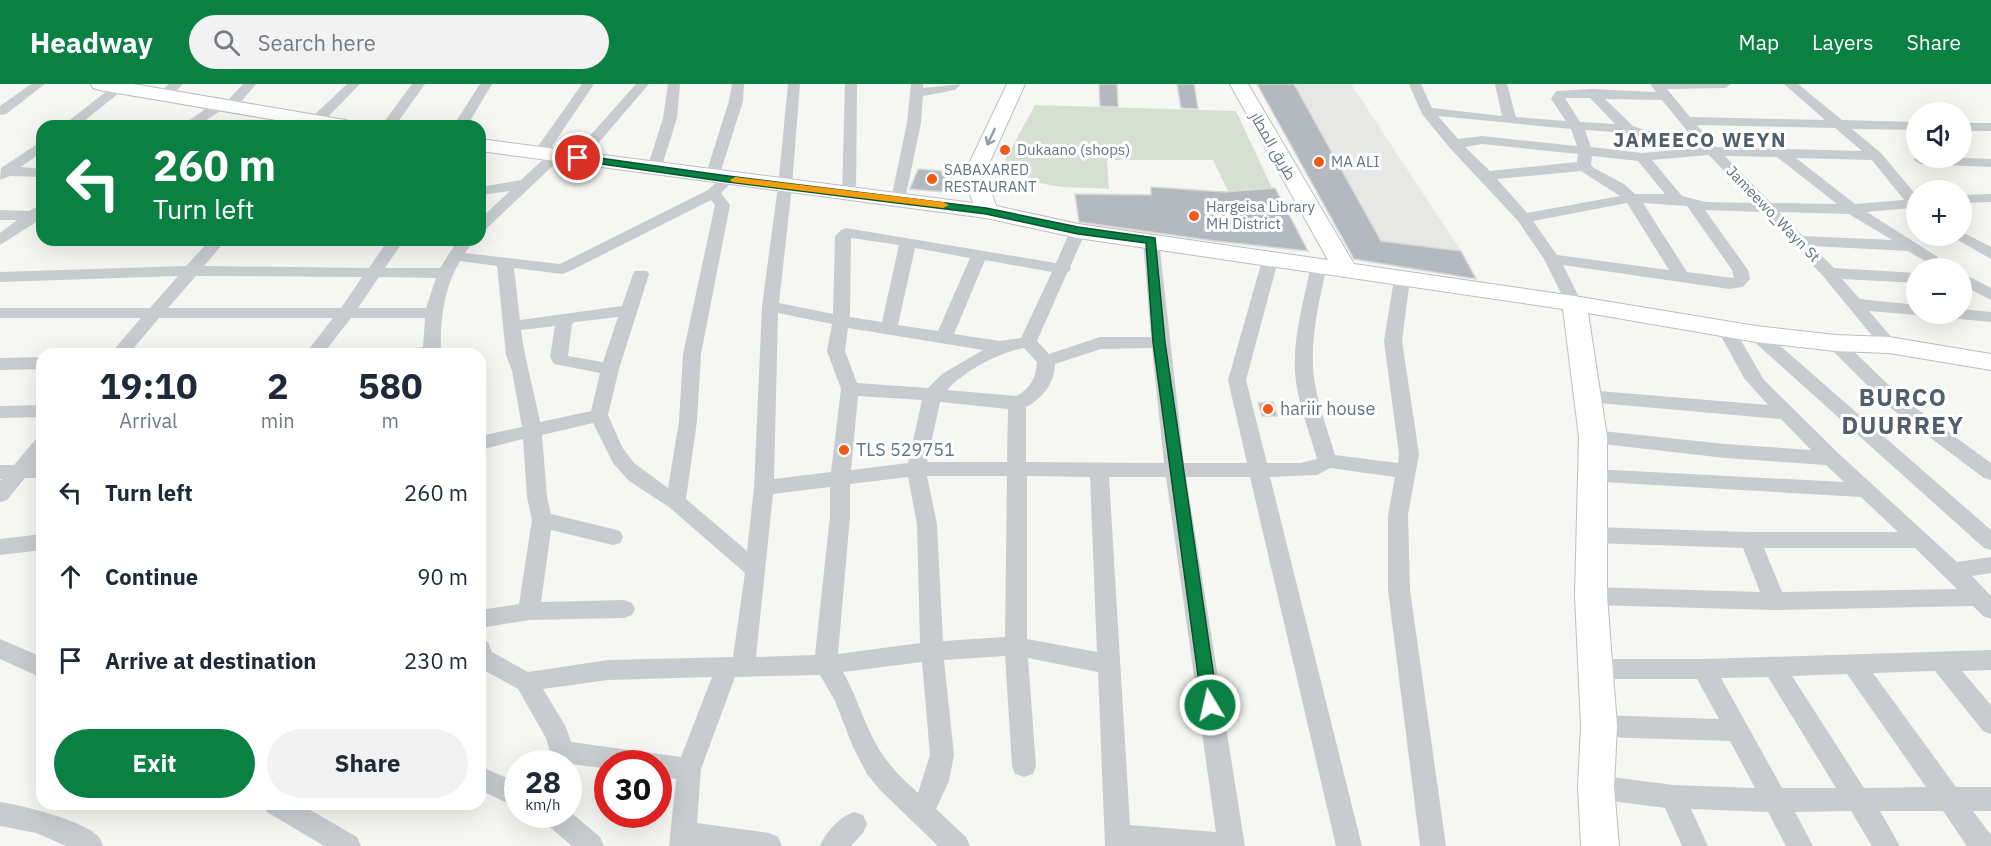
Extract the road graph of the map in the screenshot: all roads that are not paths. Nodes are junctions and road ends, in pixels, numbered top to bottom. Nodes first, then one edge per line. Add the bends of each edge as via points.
1 (39, 84) edge
2 (100, 84) edge
3 (250, 84) edge
4 (354, 84) edge
5 (419, 84) edge
6 (486, 84) edge
7 (588, 84) edge
8 (643, 84) edge
9 (674, 84) edge
10 (738, 84) edge
11 (794, 84) edge
12 (851, 84) edge
13 (955, 84) edge
14 (1016, 84) edge
15 (1239, 84) edge
16 (1415, 84) edge
17 (1501, 84) edge
18 (1725, 84) edge
19 (1790, 84) edge
20 (122, 86) edge
21 (1660, 88) edge
22 (170, 89) edge
23 (917, 89) edge
24 (1592, 93) junction
25 (226, 105) junction
26 (0, 111) edge
27 (1427, 111) junction
28 (1488, 119) junction
29 (78, 120) edge
30 (199, 120) edge
31 (300, 120) edge
32 (323, 120) edge
33 (392, 120) edge
34 (463, 120) edge
35 (1510, 121) junction
36 (1688, 121) junction
37 (1840, 124) junction
38 (1576, 126) junction
39 (1906, 126) edge
40 (1972, 127) edge
41 (1991, 127) edge
42 (1628, 129) junction
43 (1646, 135) junction
44 (1699, 137) junction
45 (1482, 140) junction
46 (1454, 144) junction
47 (486, 146) edge
48 (36, 149) edge
49 (1712, 151) junction
50 (549, 153) junction
51 (1665, 154) junction
52 (1782, 154) junction
53 (1876, 156) junction
54 (1642, 157) junction
55 (578, 158) junction
56 (1585, 158) junction
57 (1972, 162) edge
58 (1991, 163) edge
59 (654, 169) junction
60 (3, 173) edge
61 (36, 173) edge
62 (1486, 176) junction
63 (718, 183) junction
64 (525, 184) junction
65 (785, 186) junction
66 (486, 190) edge
67 (1906, 192) edge
68 (849, 193) junction
69 (1631, 198) junction
70 (1991, 198) edge
71 (898, 199) junction
72 (1677, 199) junction
73 (1972, 199) edge
74 (1694, 205) junction
75 (1906, 205) edge
76 (1765, 206) junction
77 (1852, 209) junction
78 (986, 211) junction
79 (36, 214) edge
80 (0, 215) edge
81 (36, 216) edge
82 (1523, 218) junction
83 (486, 221) edge
84 (1078, 231) junction
85 (0, 240) edge
86 (1151, 240) junction
87 (1799, 241) junction
88 (908, 242) junction
89 (1972, 242) edge
90 (1906, 243) edge
91 (213, 246) edge
92 (392, 246) edge
93 (462, 246) edge
94 (1906, 246) edge
95 (1911, 246) edge
96 (1990, 252) edge
97 (979, 255) junction
98 (454, 256) junction
99 (1270, 257) junction
100 (1931, 258) edge
101 (1552, 259) junction
102 (505, 263) junction
103 (1319, 265) junction
104 (1063, 269) junction
105 (1345, 269) junction
106 (375, 270) junction
107 (193, 271) junction
108 (444, 273) junction
109 (1829, 273) junction
110 (641, 274) dead end
111 (1681, 276) junction
112 (0, 277) edge
113 (1906, 277) edge
114 (1402, 279) junction
115 (1972, 284) edge
116 (1991, 295) edge
117 (1574, 303) junction
118 (1854, 304) junction
119 (770, 306) junction
120 (1906, 309) edge
121 (629, 311) junction
122 (155, 312) junction
123 (0, 313) edge
124 (432, 313) junction
125 (346, 314) junction
126 (1972, 315) edge
127 (1991, 317) edge
128 (567, 319) junction
129 (841, 321) junction
130 (512, 326) junction
131 (890, 328) junction
132 (1726, 328) junction
133 (1756, 334) junction
134 (944, 338) junction
135 (1028, 342) junction
136 (1159, 342) junction
137 (1835, 343) junction
138 (1889, 345) junction
139 (1000, 347) junction
140 (123, 348) edge
141 (319, 348) edge
142 (432, 348) edge
143 (1046, 361) junction
144 (1991, 362) edge
145 (36, 363) edge
146 (0, 364) edge
147 (610, 369) junction
148 (850, 389) junction
149 (932, 395) junction
150 (1587, 396) junction
151 (1017, 404) junction
152 (36, 411) edge
153 (0, 412) edge
154 (1787, 413) junction
155 (599, 415) junction
156 (532, 431) junction
157 (1593, 437) junction
158 (486, 442) edge
159 (36, 452) edge
160 (1831, 458) junction
161 (1327, 461) junction
162 (1018, 468) junction
163 (1099, 468) junction
164 (916, 469) junction
165 (1259, 469) junction
166 (1175, 470) junction
167 (20, 471) junction
168 (36, 471) edge
169 (1404, 471) junction
170 (0, 472) edge
171 (1991, 473) edge
172 (1593, 476) junction
173 (840, 480) junction
174 (764, 488) junction
175 (1863, 489) junction
176 (0, 495) edge
177 (676, 502) junction
178 (542, 520) junction
179 (1593, 535) junction
180 (613, 537) dead end
181 (1750, 540) junction
182 (1919, 540) junction
183 (1991, 542) edge
184 (36, 543) edge
185 (0, 547) edge
186 (1991, 565) edge
187 (756, 570) junction
188 (1953, 571) junction
189 (1591, 596) junction
190 (1775, 601) junction
191 (1985, 603) edge
192 (624, 609) dead end
193 (529, 611) junction
194 (486, 618) edge
195 (1016, 646) junction
196 (0, 648) edge
197 (933, 651) junction
198 (486, 658) edge
199 (1991, 660) edge
200 (1940, 661) junction
201 (1852, 663) junction
202 (1109, 664) junction
203 (36, 665) edge
204 (826, 665) junction
205 (1774, 666) junction
206 (735, 667) junction
207 (1595, 669) junction
208 (1704, 669) junction
209 (526, 682) junction
210 (1991, 723) edge
211 (1599, 726) junction
212 (1738, 730) junction
213 (560, 750) edge
214 (1024, 766) dead end
215 (672, 767) edge
216 (689, 769) junction
217 (486, 780) edge
218 (1596, 787) junction
219 (504, 789) edge
220 (1673, 797) junction
221 (1950, 798) junction
222 (1991, 799) edge
223 (1776, 800) junction
224 (1858, 800) junction
225 (286, 810) edge
226 (35, 811) edge
227 (922, 812) junction
228 (0, 814) edge
229 (854, 824) dead end
230 (570, 828) edge
231 (682, 840) edge
232 (1118, 841) edge
233 (90, 846) edge
234 (348, 846) edge
235 (591, 846) edge
236 (769, 846) edge
237 (833, 846) edge
238 (957, 846) edge
239 (1231, 846) edge
240 (1349, 846) edge
241 (1433, 846) edge
242 (1600, 846) edge
243 (1695, 846) edge
244 (1800, 846) edge
245 (1887, 846) edge
246 (1983, 846) edge

1 - 26 street
2 - 20 main road
3 - 25 street
4 - 32 street
5 - 33 street
6 - 34 street
7 - 50 street
8 - 55 street
9 - 59 street via 670,118
10 - 63 street
11 - 65 street
12 - 68 street
13 - 23 street
14 -> 78 main road via 978,166 978,185
15 - 105 main road, طريق المطار
16 - 27 street
17 - 35 street
18 - 21 street
19 - 37 street
20 - 22 main road
20 - 29 street
21 - 24 street
21 - 36 street, Jameewo_Wayn St
22 - 25 main road
23 - 71 street
24 - 38 street via 1559,95
24 - 42 street
25 - 30 street
25 - 31 main road
27 - 28 street
27 - 46 street
28 - 35 street
28 - 45 street
35 - 38 street
36 - 37 street
36 - 44 street, Jameewo_Wayn St
37 - 39 street
37 - 53 street
38 - 42 street
38 - 56 street
40 - 41 street
42 - 43 street
43 - 44 street
43 - 51 street
44 - 49 street, Jameewo_Wayn St
45 - 46 street
45 - 56 street
46 - 62 street
47 - 50 main road
48 - 60 street
49 - 51 street
49 - 52 street
49 - 76 street, Jameewo_Wayn St
50 - 55 main road
50 - 64 street
51 - 54 street
52 - 53 street
52 - 77 street
53 - 67 street
54 - 56 street
54 - 72 street
55 - 59 main road
56 - 62 street
56 - 69 street via 1595,176 1618,186
57 - 58 street
59 - 63 main road
60 - 61 street
62 - 82 street
63 - 65 main road
63 - 102 street via 562,269
63 - 177 street via 723,205 692,354 688,421
64 - 66 street
64 - 83 street
65 - 68 main road
65 - 119 street
68 - 71 main road
69 - 72 street
69 - 82 street
69 - 111 street
70 - 73 street
71 - 78 main road
72 - 74 street
74 - 76 street
74 - 111 street via 1740,270 1742,279 1729,284
75 - 77 street
76 - 77 street
76 - 87 street, Jameewo_Wayn St
77 - 90 street
78 - 84 main road
79 - 80 street
81 - 85 street
82 - 101 street
84 - 86 main road
84 - 104 street
86 - 99 main road
86 - 136 street
87 - 94 street
87 - 109 street, Jameewo_Wayn St
88 - 97 street
88 - 129 street via 850,232 843,236
88 - 131 street
89 - 96 street
91 - 107 street
92 - 106 street
93 - 98 street
95 - 100 street
97 - 104 street
97 - 134 street
98 - 102 street
98 - 108 street
99 - 103 main road
99 - 165 street via 1237,380
101 - 111 street
101 - 117 street
102 - 130 street
103 - 105 main road
103 - 161 street via 1306,333 1304,371
104 - 135 street
105 - 114 main road
106 - 107 street
106 - 108 street
106 - 125 street
107 - 112 street
107 - 122 street
108 - 124 street
109 - 113 street
109 - 118 street, Jameewo_Wayn St
110 - 121 street
114 - 117 main road
114 - 169 street via 1394,341 1409,454
115 - 116 street
117 - 132 main road
117 - 150 main road
118 - 120 street
118 - 138 street, Jameewo_Wayn St
119 - 129 street
119 - 174 street
121 - 128 street
121 - 147 street
122 - 123 street
122 - 125 street
122 - 140 street
124 - 125 street
124 - 142 street
125 - 141 street
126 - 127 street
128 - 130 street
128 - 147 street via 560,360
129 - 131 street
129 - 148 street via 836,351
130 - 156 street
131 - 134 street
132 - 133 main road
132 - 154 street via 1750,374
133 - 137 main road
133 - 183 street
134 - 139 street
135 - 139 street
135 - 143 street
136 - 143 street via 1100,343
136 - 166 street
137 - 138 main road
137 - 171 street via 1895,402
138 - 144 main road
139 - 149 street via 948,378
143 - 151 street via 1046,374 1037,392
145 - 146 street
147 - 155 street
148 - 149 street
148 - 173 street
149 - 151 street
149 - 164 street
150 - 154 street
150 - 157 main road
151 - 162 street
152 - 153 street
154 - 160 street
155 - 156 street
155 - 177 street via 626,468
156 - 158 street
156 - 178 street
157 - 160 street
157 - 172 main road
159 - 167 street
160 - 175 street
161 - 165 street via 1309,469
161 - 169 street
162 - 163 street
162 - 164 street
162 - 195 street
163 - 166 street
163 - 202 street
164 - 173 street
164 - 197 street via 927,524
165 - 166 street
165 - 240 street
166 - 239 street
167 - 168 street
167 - 170 street
167 - 176 street
169 - 241 street via 1398,515 1399,590
172 - 175 street
172 - 179 main road
173 - 174 street
173 - 204 street
174 - 187 street
175 - 182 street
177 - 187 street
178 - 180 street
178 - 193 street
179 - 181 street
179 - 189 main road
181 - 182 street
181 - 190 street
182 - 188 street
184 - 185 street
186 - 188 street
187 - 206 street
188 - 191 street
189 - 190 street
189 - 207 main road
190 - 191 street
192 - 193 street
193 - 194 street
195 - 197 street
195 - 202 street
195 - 214 street
196 - 203 street
197 - 204 street
197 - 227 street via 942,756
198 - 209 street
199 - 200 street
200 - 201 street
200 - 210 street
201 - 205 street
201 - 221 street
202 - 232 street
204 - 206 street
204 - 227 street via 876,766
205 - 208 street
205 - 224 street
206 - 209 street via 608,670
206 - 216 street
207 - 208 street
207 - 211 main road
208 - 212 street
209 - 213 street via 557,735
211 - 212 street
211 - 218 main road
212 - 223 street
215 - 216 street
216 - 231 street
217 - 219 street
218 - 220 street
218 - 242 main road
220 - 223 street
220 - 243 street
221 - 222 street
221 - 224 street
221 - 246 street
223 - 224 street
223 - 244 street
224 - 245 street
225 - 234 street
226 - 228 street
226 - 233 street
227 - 238 street
229 - 237 street
230 - 235 street
231 - 236 street
232 - 239 street

